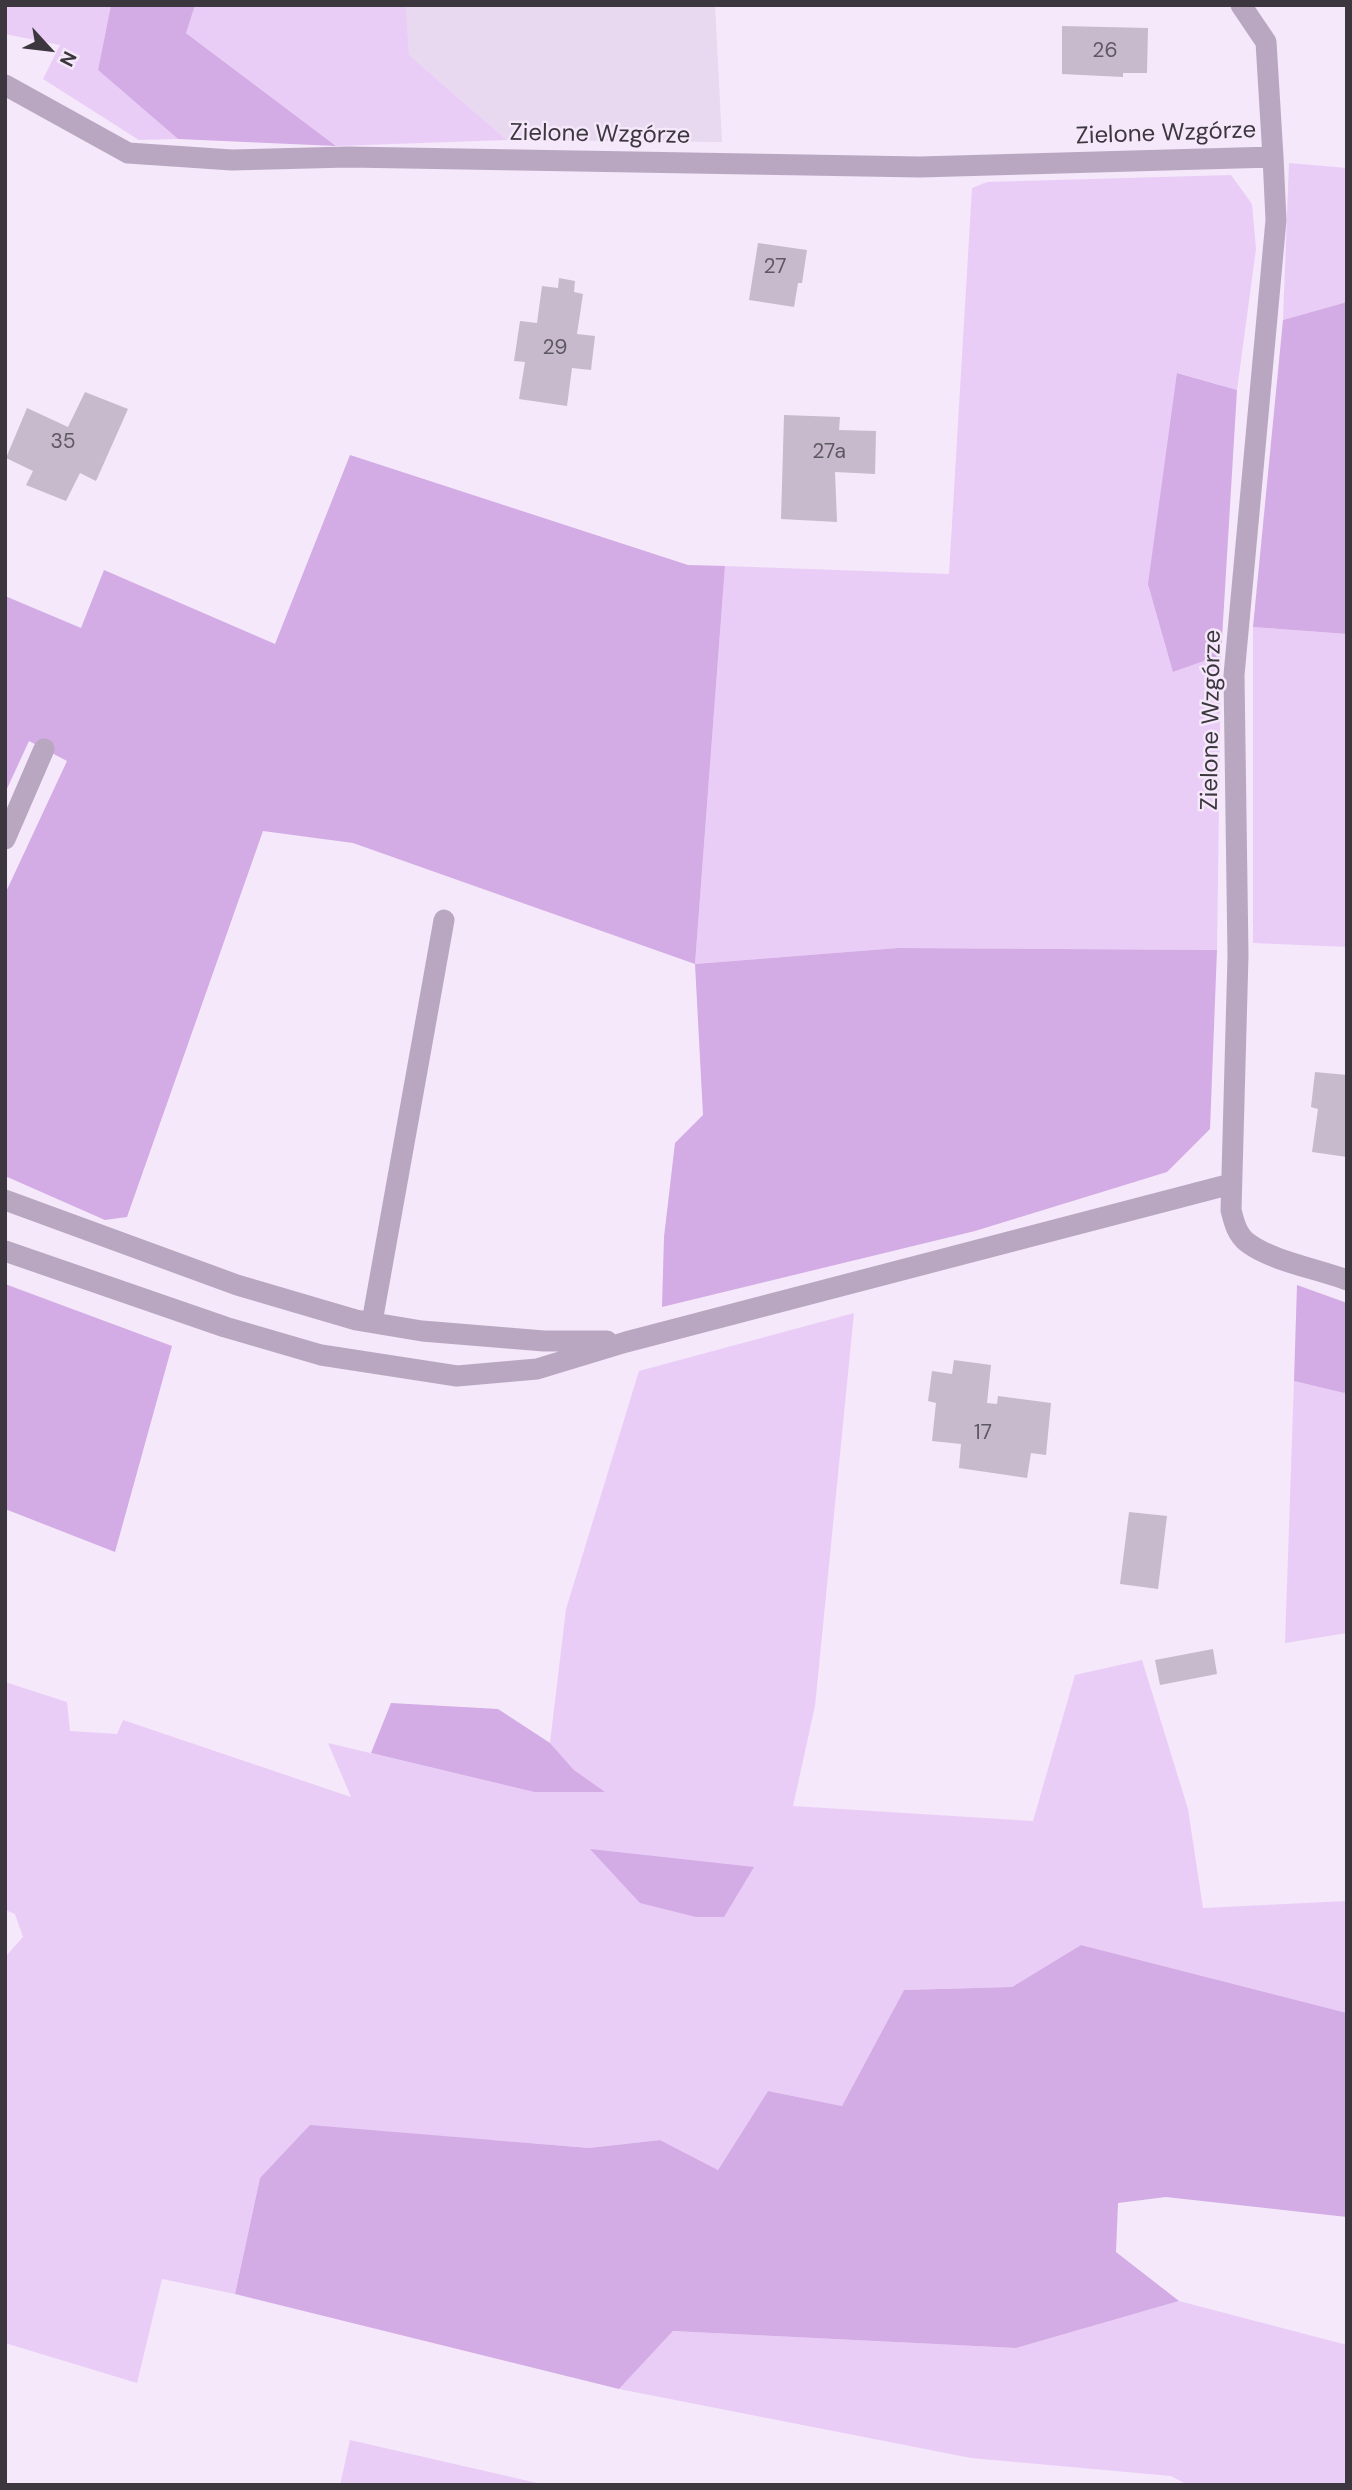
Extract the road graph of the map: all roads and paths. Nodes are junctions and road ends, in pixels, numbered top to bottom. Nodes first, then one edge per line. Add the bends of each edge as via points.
1 (1241, 5) edge
2 (5, 85) edge
3 (1273, 157) junction
4 (44, 749) dead end
5 (5, 839) edge
6 (444, 920) dead end
7 (1231, 1184) junction
8 (5, 1200) edge
9 (5, 1251) edge
10 (1347, 1280) edge
11 (372, 1322) junction
12 (626, 1342) junction

1 - 3 street via 1266,42
2 - 3 street, Zielone Wzgórze via 128,153 232,160 348,157 920,167
3 - 7 street, Zielone Wzgórze via 1276,220 1234,675 1238,956
4 - 5 street
6 - 11 street
7 - 10 street, Zielone Wzgórze via 1236,1229 1247,1243
7 - 12 street
8 - 11 street via 237,1285
9 - 12 street via 321,1355 457,1376 537,1369
11 - 12 street via 544,1341

